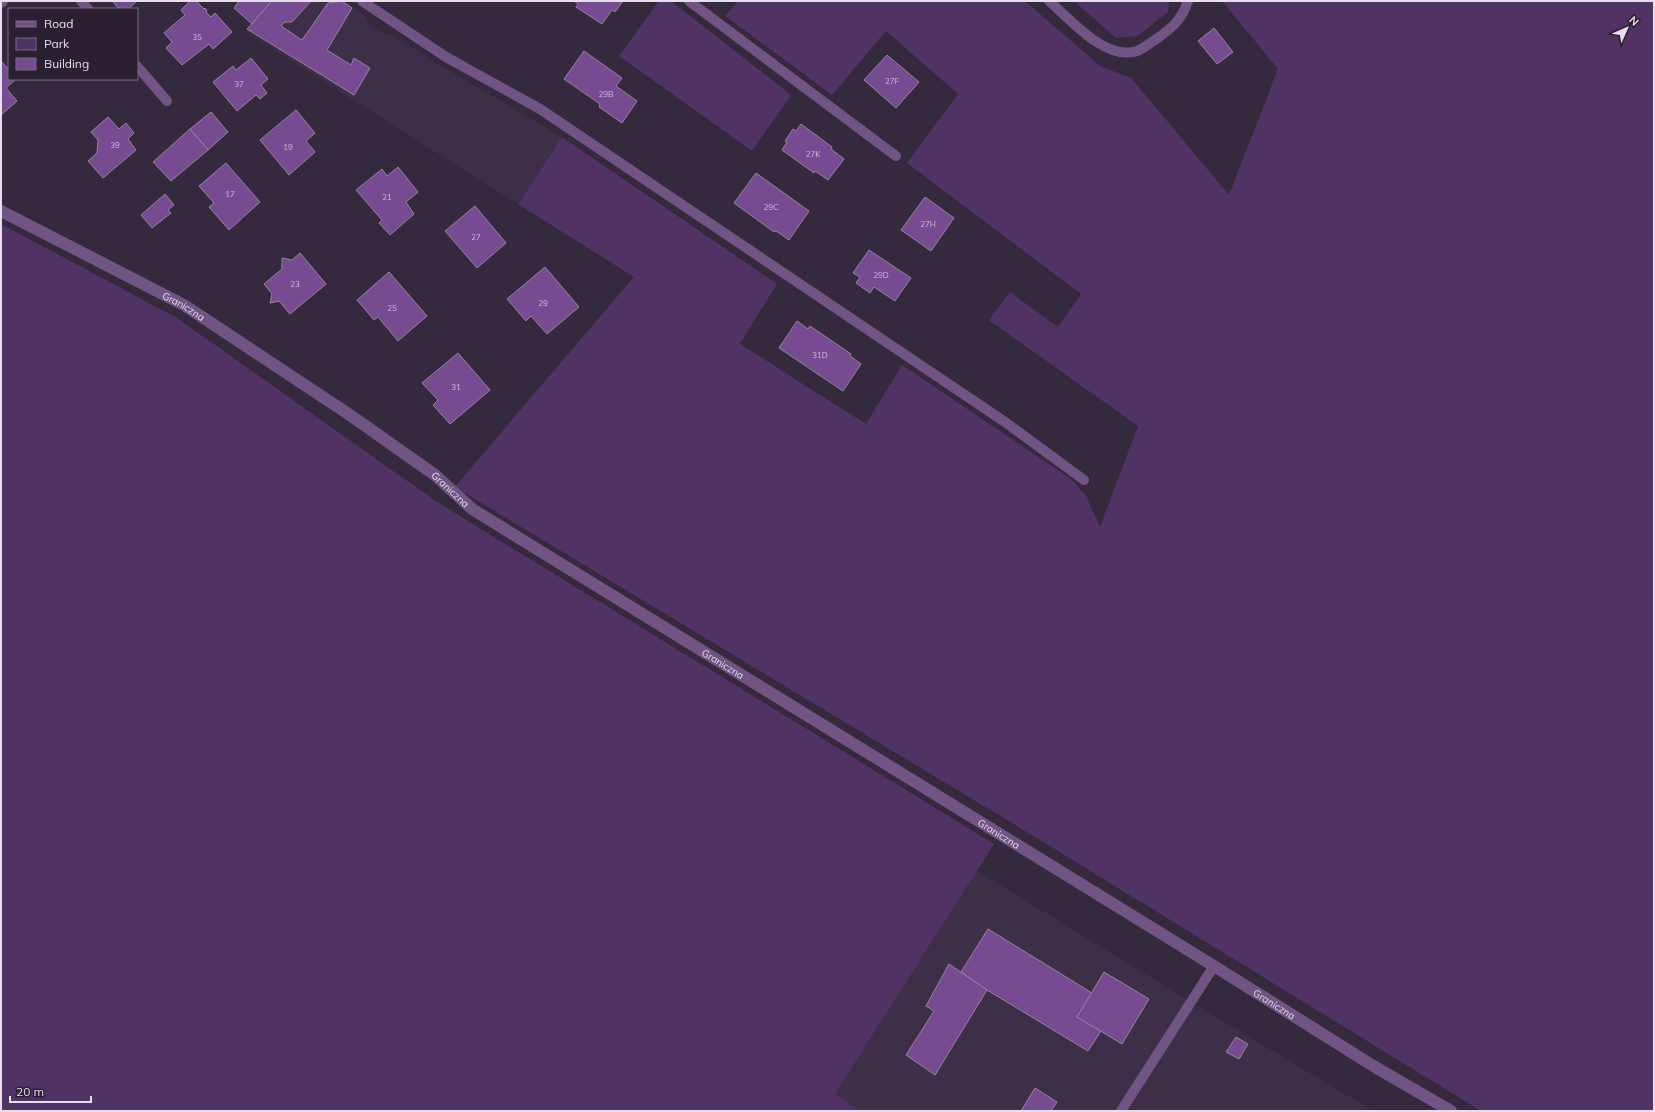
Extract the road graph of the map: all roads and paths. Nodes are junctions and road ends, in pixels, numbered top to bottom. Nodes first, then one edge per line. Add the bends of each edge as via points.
1 (362, 1) edge
2 (689, 1) edge
3 (1050, 1) edge
4 (1188, 1) edge
5 (138, 67) edge
6 (167, 100) dead end
7 (896, 156) dead end
8 (1, 211) edge
9 (1084, 480) dead end
10 (1214, 966) junction
11 (1121, 1111) edge
12 (1451, 1111) edge

1 - 9 lane via 446,57 540,109 999,417
2 - 7 lane
3 - 4 lane via 1099,45 1126,53 1136,52 1169,31 1177,23
5 - 6 lane
8 - 10 street, Graniczna via 184,305 435,475 472,509
10 - 11 lane
10 - 12 street, Graniczna

